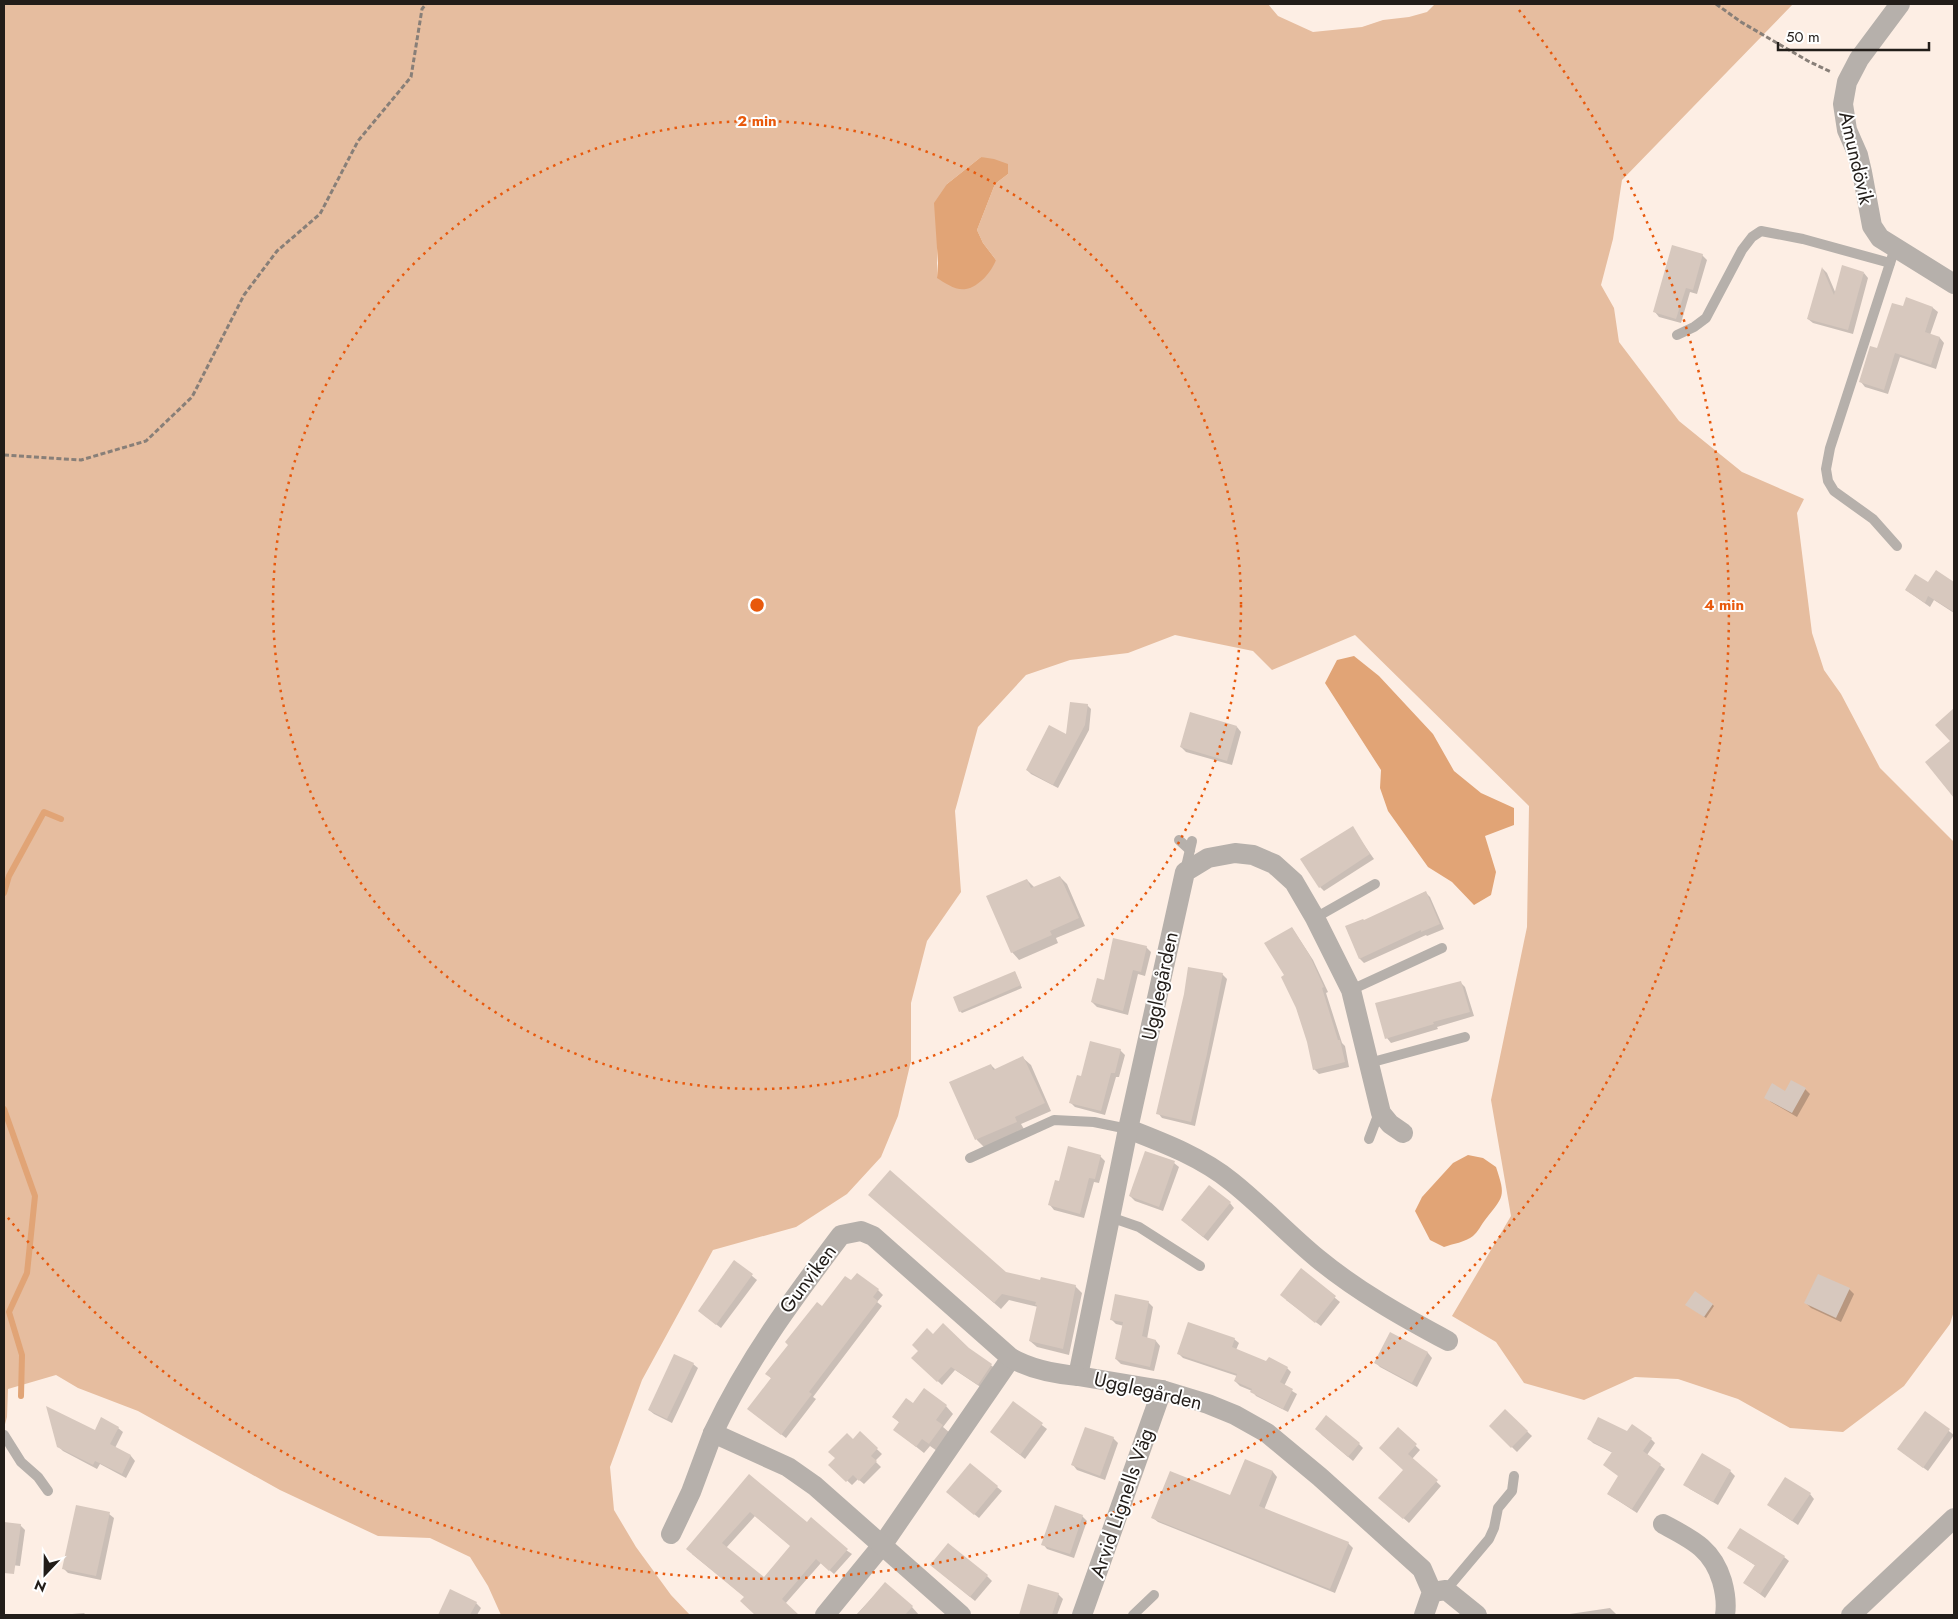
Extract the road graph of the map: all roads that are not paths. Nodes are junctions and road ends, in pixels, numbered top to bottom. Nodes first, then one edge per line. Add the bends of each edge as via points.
1 (1900, 4) edge
2 (1893, 256) junction
3 (1954, 284) edge
4 (1677, 335) dead end
5 (1897, 546) dead end
6 (1178, 840) dead end
7 (1185, 872) junction
8 (1375, 884) dead end
9 (1315, 918) junction
10 (1442, 948) dead end
11 (1351, 990) junction
12 (1465, 1037) dead end
13 (1369, 1063) junction
14 (1380, 1109) junction
15 (1128, 1130) junction
16 (1404, 1133) dead end
17 (1369, 1139) dead end
18 (970, 1158) dead end
19 (1110, 1217) junction
20 (1200, 1266) dead end
21 (1448, 1341) dead end
22 (1011, 1358) junction
23 (1078, 1376) junction
24 (1162, 1390) junction
25 (713, 1433) junction
26 (4, 1435) edge
27 (1514, 1476) dead end
28 (48, 1491) dead end
29 (1954, 1518) edge
30 (1663, 1524) dead end
31 (671, 1534) dead end
32 (883, 1544) junction
33 (1439, 1591) junction
34 (1154, 1595) dead end
35 (825, 1615) edge
36 (961, 1615) edge
37 (1082, 1615) edge
38 (1133, 1615) edge
39 (1424, 1615) edge
40 (1477, 1615) edge
41 (1725, 1615) edge
42 (1851, 1615) edge

1 - 2 street, Amundövik via 1859,60 1847,82 1843,104 1847,130 1858,155 1872,226
2 - 3 street, Amundövik
2 - 4 lane via 1761,231 1742,250 1706,318
2 - 5 lane via 1826,469 1828,482 1834,491 1873,519
6 - 7 lane, Ugglegården via 1191,846
7 - 9 street via 1208,858 1235,853 1253,855 1274,864 1294,882
7 - 15 street, Ugglegården
8 - 9 lane
9 - 11 street
10 - 11 lane
11 - 13 street
12 - 13 lane
13 - 14 street
14 - 16 street via 1390,1124
14 - 17 lane
15 - 18 lane via 1094,1122 1054,1120
15 - 19 street, Ugglegården
15 - 21 street via 1168,1144 1231,1181 1318,1258 1400,1315
19 - 20 lane via 1139,1227
19 - 23 street, Ugglegården
22 - 23 street, Gunviken via 1033,1368
22 - 25 street, Gunviken via 873,1236 861,1232 842,1235 755,1353
22 - 32 street
23 - 24 street, Ugglegården
24 - 33 street, Ugglegården via 1235,1415 1266,1433 1422,1569
24 - 37 street, Arvid Lignells Väg
25 - 31 street, Gunviken
25 - 32 street via 788,1467
26 - 28 lane via 21,1462
27 - 33 lane via 1512,1491 1498,1508 1489,1539
29 - 42 street
30 - 41 street via 1692,1540 1711,1556 1723,1585 1727,1605
32 - 35 street
32 - 36 street
33 - 39 street
33 - 40 street
34 - 38 lane

